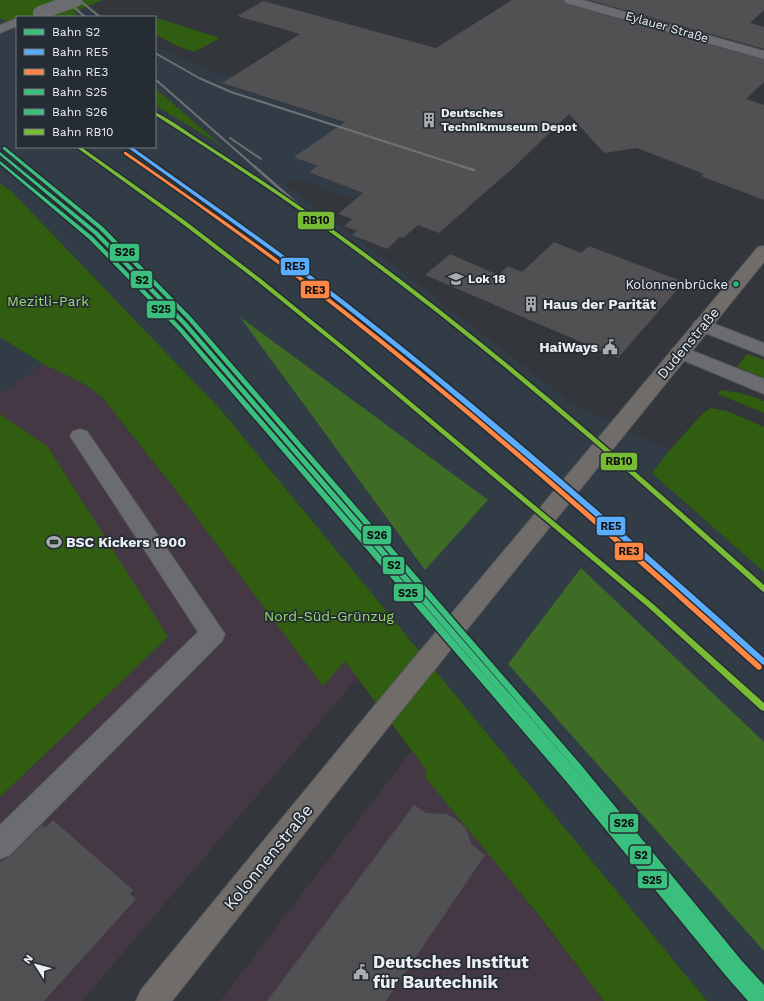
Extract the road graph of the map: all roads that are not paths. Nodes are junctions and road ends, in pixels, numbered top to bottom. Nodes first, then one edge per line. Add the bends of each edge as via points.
1 (76, 0) edge
2 (570, 0) edge
3 (34, 16) edge
4 (16, 22) edge
5 (0, 29) edge
6 (764, 55) edge
7 (764, 250) edge
8 (702, 325) junction
9 (764, 350) edge
10 (680, 352) junction
11 (764, 387) edge
12 (80, 436) dead end
13 (384, 713) joint
14 (0, 845) edge
15 (152, 1001) edge

1 - 3 street, bridge
2 - 6 street, Eylauer Straße
4 - 5 street
7 - 8 main road, Dudenstraße
8 - 9 street
8 - 10 main road, Dudenstraße
10 - 11 street
10 - 13 main road, Dudenstraße
12 - 14 street via 213,634
13 - 15 main road, Kolonnenstraße

